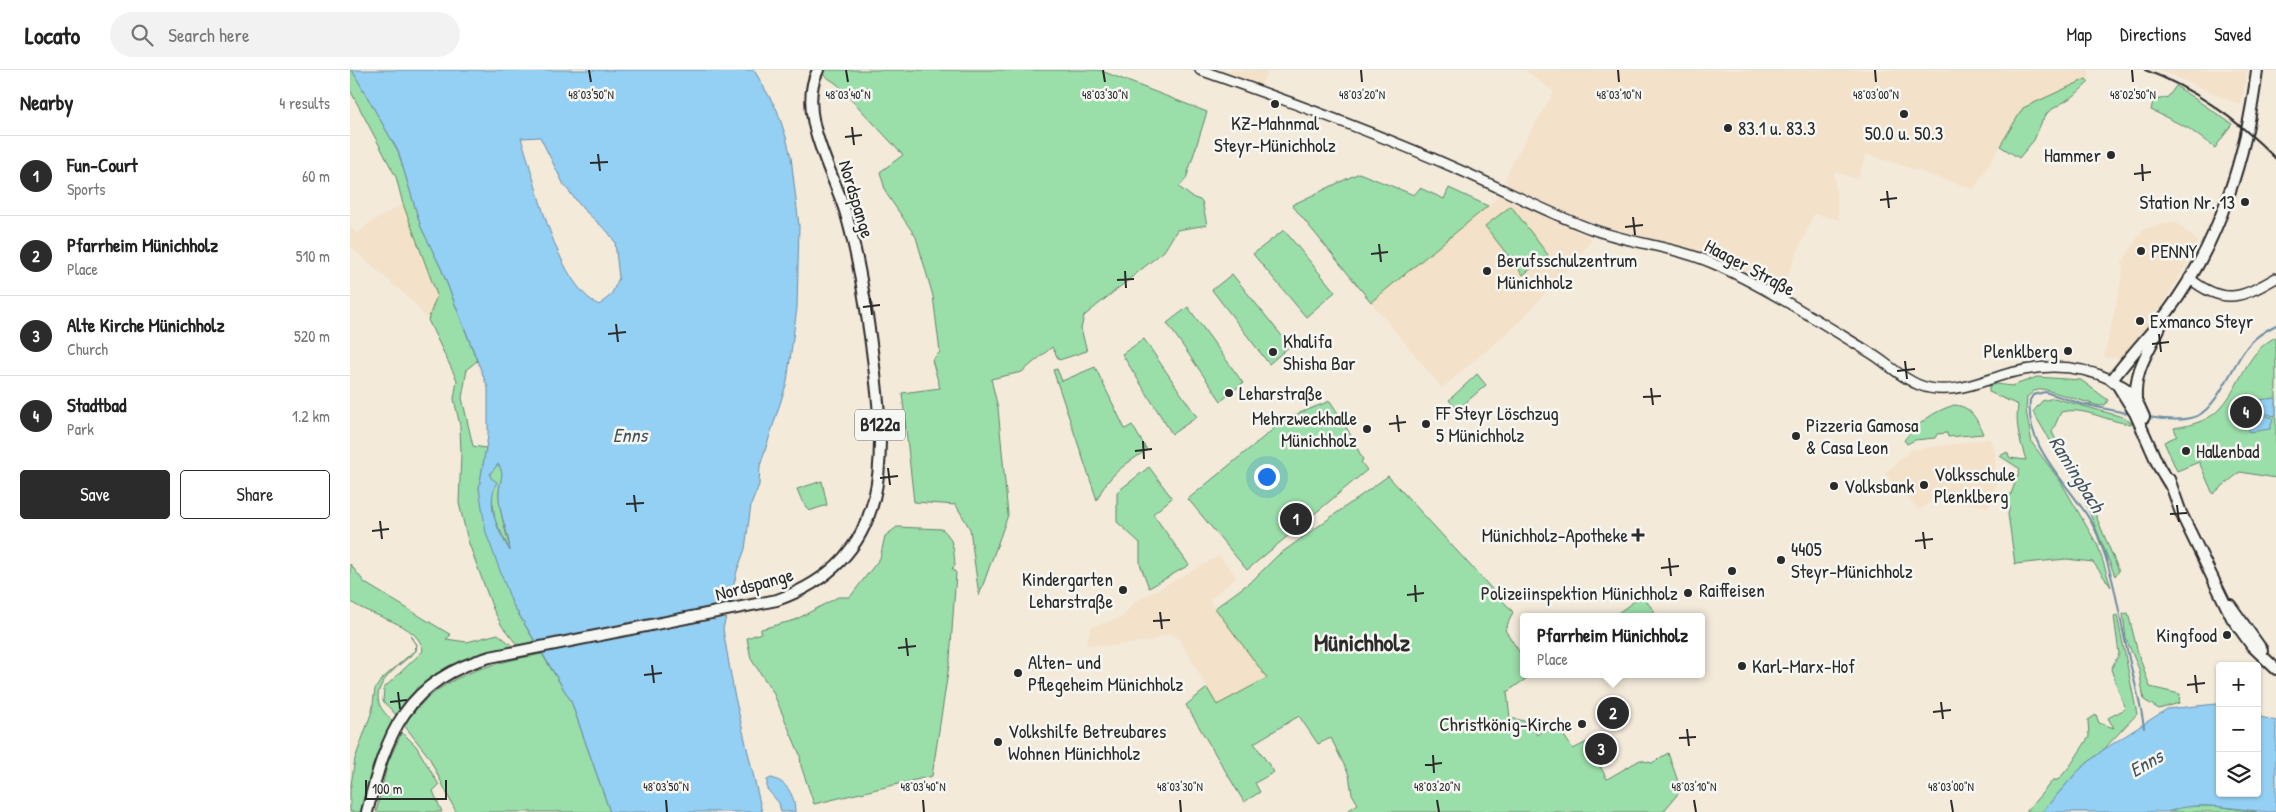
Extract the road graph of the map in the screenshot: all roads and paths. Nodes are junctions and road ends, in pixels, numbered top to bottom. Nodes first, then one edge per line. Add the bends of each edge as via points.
1 (818, 70) edge
2 (1200, 70) edge
3 (2257, 70) edge
4 (2189, 278) junction
5 (2276, 278) edge
6 (2166, 313) junction
7 (2139, 366) junction
8 (2115, 382) junction
9 (2131, 399) junction
10 (2276, 670) edge
11 (367, 812) edge

1 - 11 main road, Nordspange / B122a via 810,92 811,111 846,214 860,275 877,392 879,478 865,525 843,559 805,588 758,605 511,653 451,672 427,689 400,719 386,744
2 - 8 main road, Haager Straße via 1427,156 1599,232 1703,258 1857,345 1917,384 1936,389 1956,389 2012,372 2052,367 2089,372
3 - 4 main road via 2248,126 2229,193
4 - 5 main road via 2210,291 2231,297 2245,295
4 - 6 main road
6 - 7 main road
6 - 8 main road
7 - 8 main road via 2127,381
7 - 9 main road
8 - 9 main road via 2127,389
9 - 10 main road via 2164,465 2192,536 2222,594

